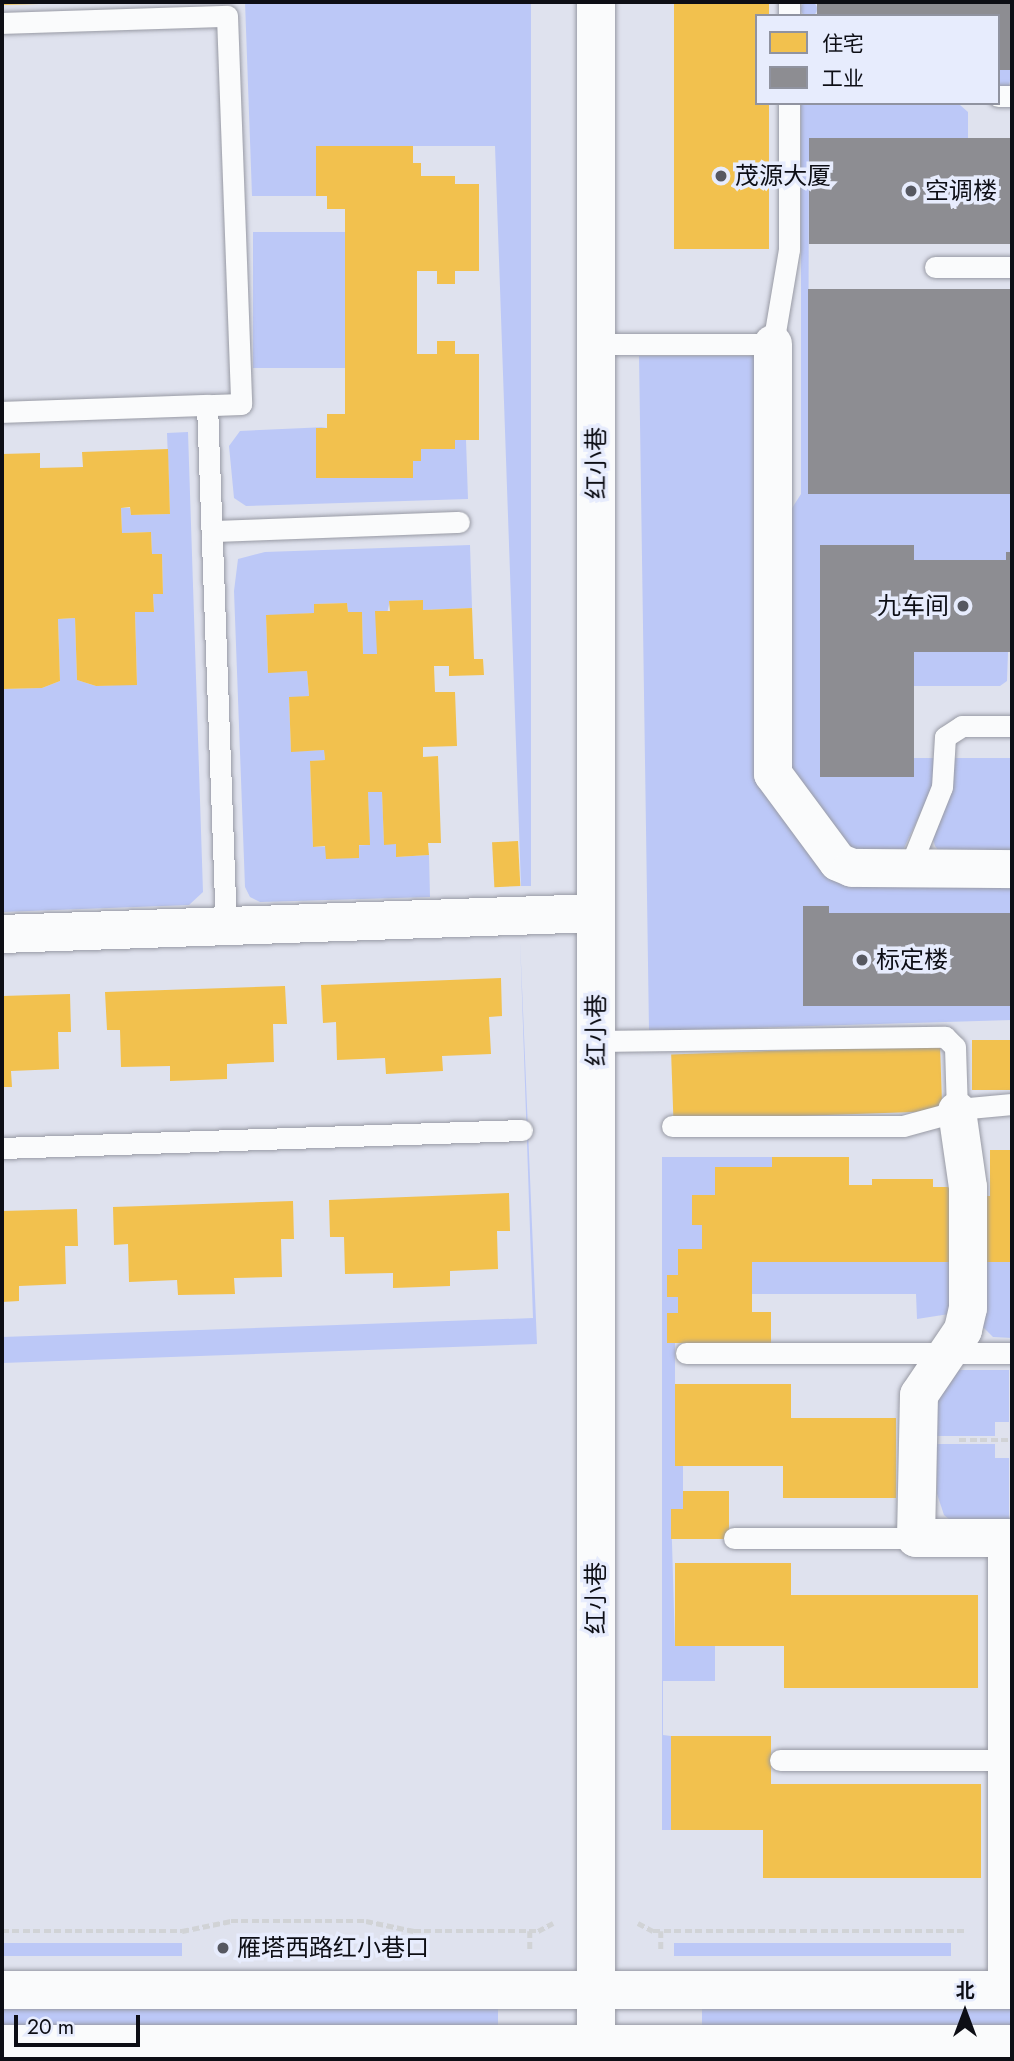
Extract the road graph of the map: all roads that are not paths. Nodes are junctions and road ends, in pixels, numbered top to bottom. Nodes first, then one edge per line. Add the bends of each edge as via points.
1 (596, 2) edge
2 (2, 23) edge
3 (789, 105) edge
4 (935, 267) dead end
5 (1012, 267) edge
6 (596, 344) junction
7 (773, 344) junction
8 (208, 405) junction
9 (2, 412) edge
10 (459, 522) dead end
11 (212, 531) junction
12 (1012, 726) edge
13 (908, 869) junction
14 (1012, 869) edge
15 (596, 913) junction
16 (226, 927) junction
17 (2, 934) edge
18 (596, 1041) junction
19 (1012, 1104) edge
20 (957, 1111) junction
21 (672, 1126) dead end
22 (522, 1130) dead end
23 (2, 1148) edge
24 (687, 1353) dead end
25 (946, 1353) junction
26 (1012, 1353) edge
27 (734, 1538) dead end
28 (916, 1538) junction
29 (1009, 1538) edge
30 (780, 1760) dead end
31 (1007, 1760) junction
32 (2, 1990) edge
33 (596, 1990) junction
34 (1009, 1990) edge
35 (2, 2044) edge
36 (1012, 2044) edge
37 (596, 2052) edge

1 - 6 street, 红小巷
2 - 8 lane via 227,16 241,404
3 - 7 lane via 789,249
4 - 5 lane
6 - 7 lane
6 - 15 street, 红小巷
7 - 13 street via 773,774 838,862 859,869
8 - 9 lane
8 - 11 lane
10 - 11 lane
11 - 16 lane
12 - 13 lane via 962,726 944,737 942,787
13 - 14 street
15 - 16 street
15 - 18 street, 红小巷
16 - 17 street
18 - 20 lane via 944,1037 955,1047
18 - 33 street, 红小巷
19 - 20 lane
20 - 21 lane via 903,1126
20 - 25 street via 968,1187 968,1308 962,1330
22 - 23 lane
24 - 25 lane
25 - 26 lane
25 - 28 street via 922,1388 916,1410
27 - 28 lane
28 - 29 street
29 - 31 street
30 - 31 lane
31 - 34 street
32 - 33 street
33 - 34 street
33 - 37 street, 红小巷
35 - 37 street
36 - 37 street

